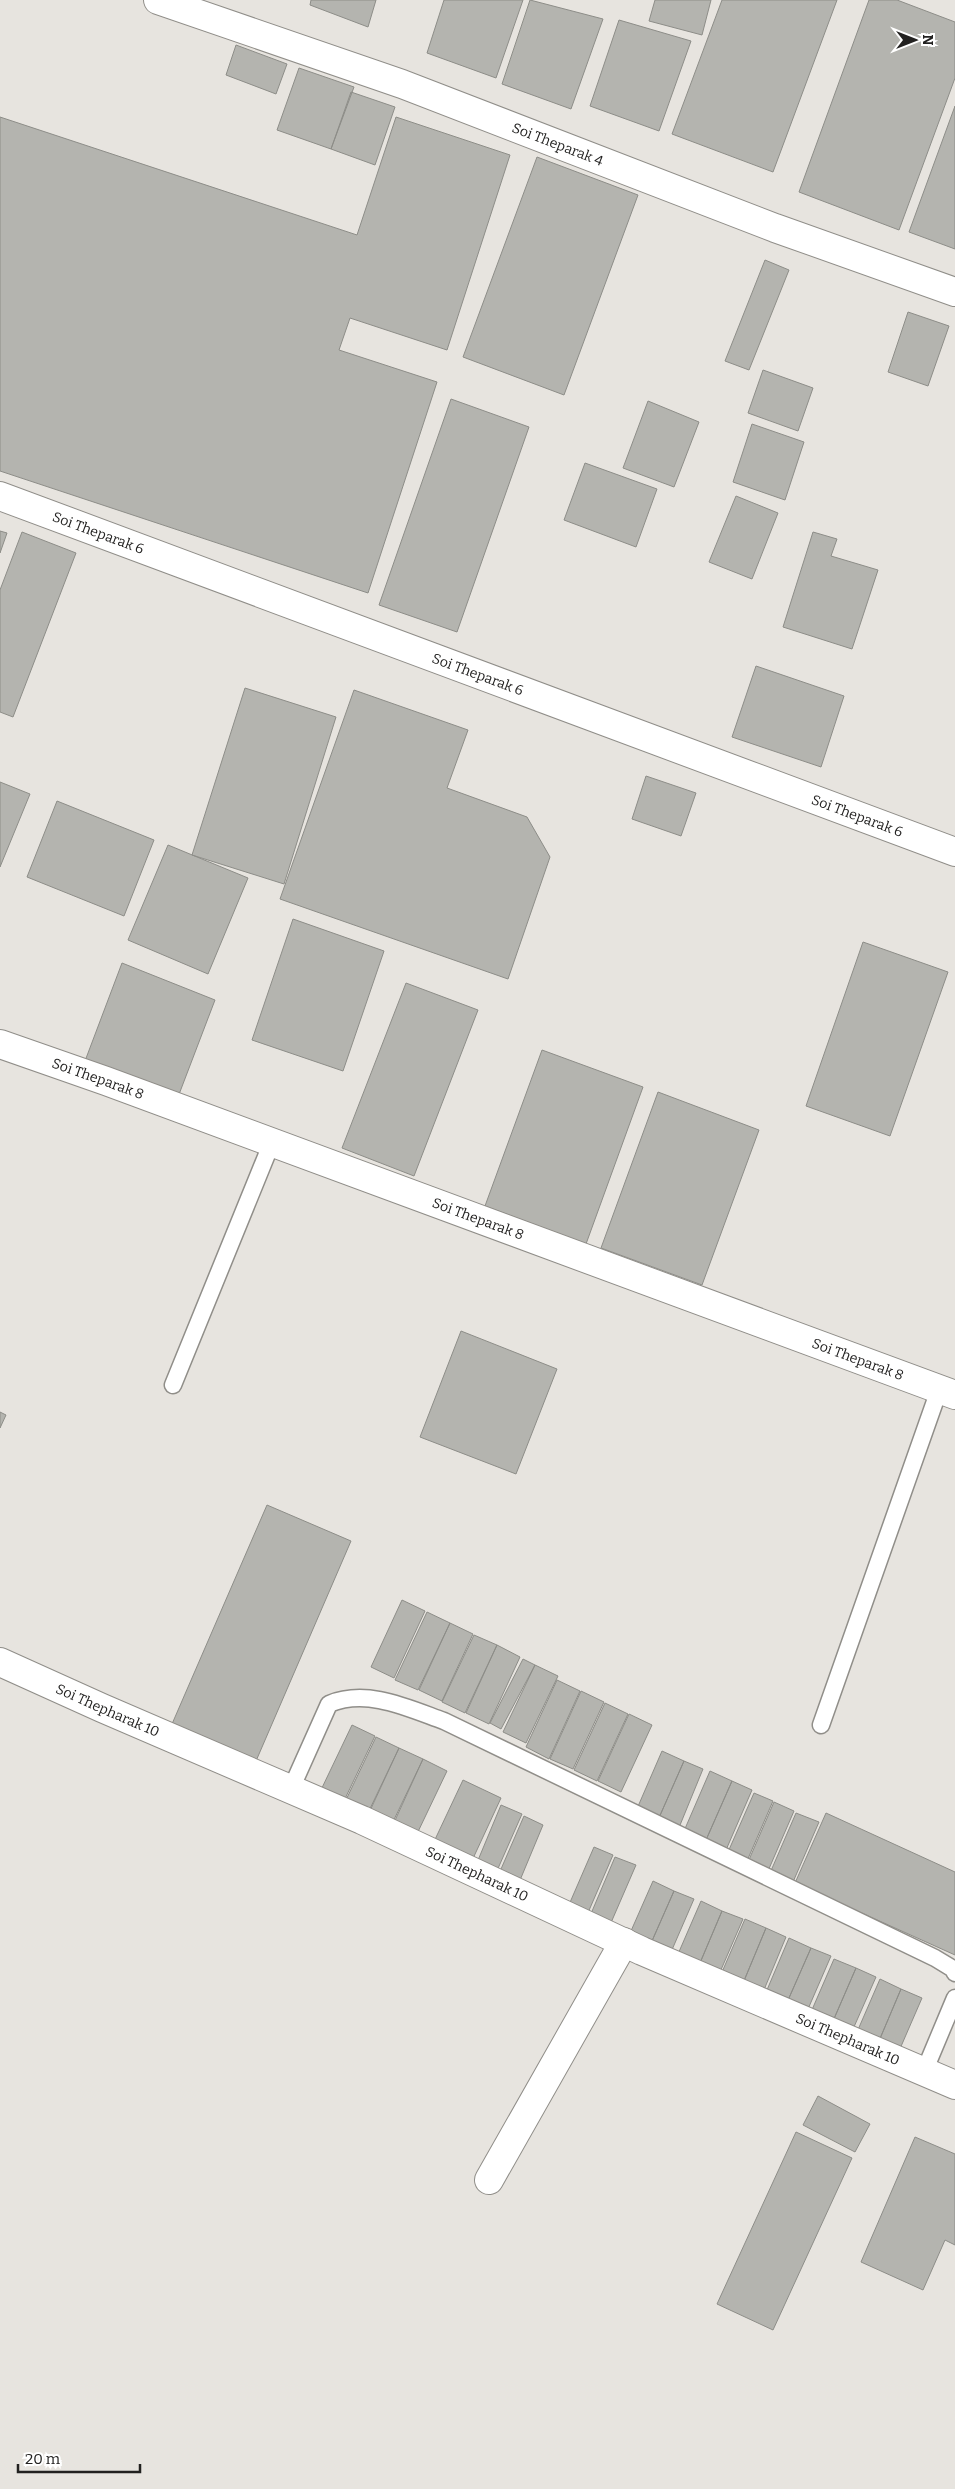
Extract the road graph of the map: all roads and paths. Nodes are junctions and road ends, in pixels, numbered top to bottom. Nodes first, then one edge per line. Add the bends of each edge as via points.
1 (158, 0) edge
2 (955, 292) edge
3 (0, 496) edge
4 (955, 852) edge
5 (0, 1044) edge
6 (272, 1142) junction
7 (173, 1385) dead end
8 (947, 1392) edge
9 (0, 1662) edge
10 (821, 1725) dead end
11 (291, 1789) junction
12 (624, 1942) junction
13 (955, 1974) edge
14 (955, 1998) edge
15 (924, 2072) junction
16 (955, 2085) edge
17 (489, 2180) dead end

1 - 2 street, Soi Theparak 4 via 402,84 766,224
3 - 4 street, Soi Theparak 6
5 - 6 street, Soi Theparak 8
6 - 7 lane
6 - 8 street, Soi Theparak 8
8 - 10 lane
9 - 11 street, Soi Thepharak 10
11 - 12 street, Soi Thepharak 10
11 - 13 lane via 329,1704 344,1698 394,1702 462,1730 934,1958 954,1969
12 - 15 street, Soi Thepharak 10
12 - 17 street
14 - 15 lane
15 - 16 street, Soi Thepharak 10

